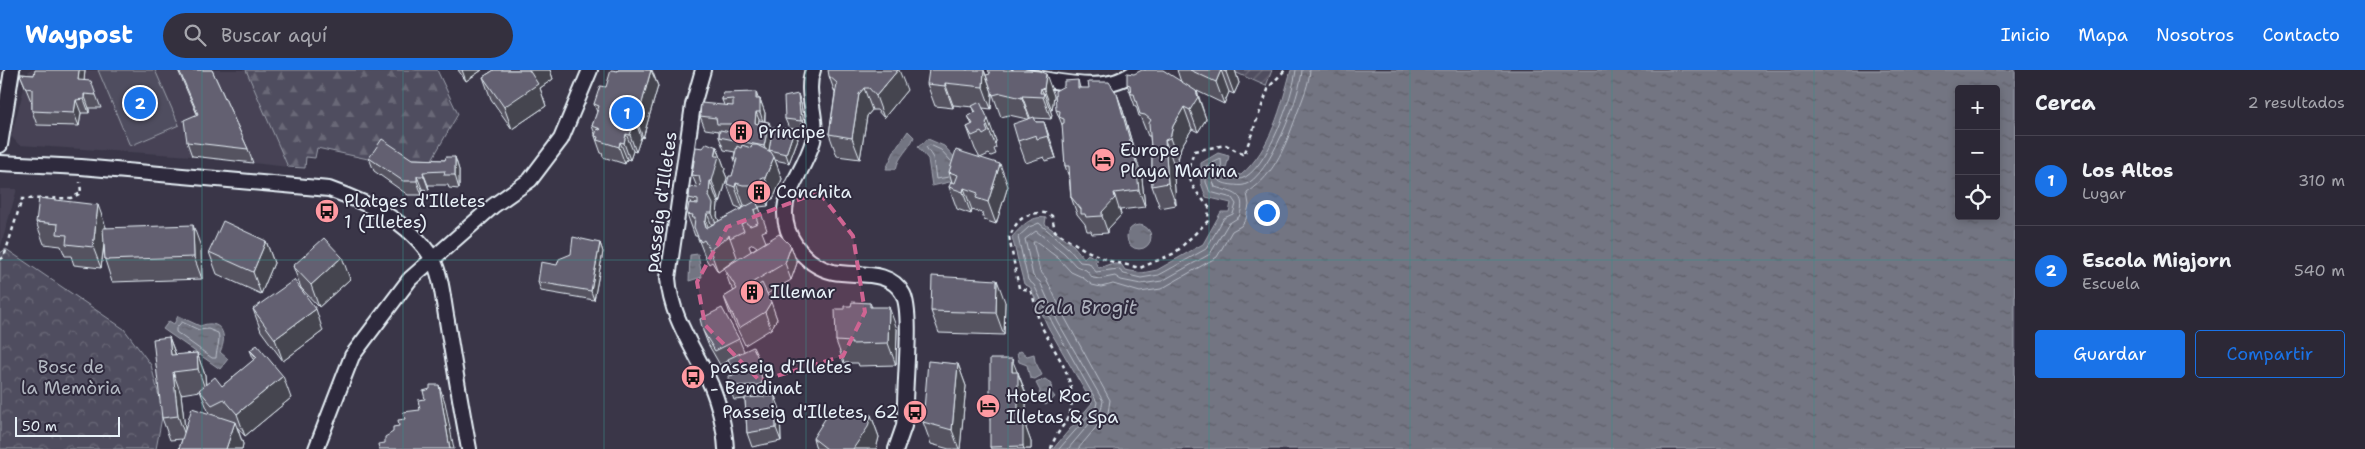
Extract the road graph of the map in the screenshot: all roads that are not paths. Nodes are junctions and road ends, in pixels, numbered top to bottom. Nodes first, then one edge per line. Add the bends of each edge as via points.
1 (12, 70) edge
2 (590, 70) edge
3 (702, 70) edge
4 (813, 70) edge
5 (975, 70) edge
6 (1137, 70) edge
7 (0, 145) edge
8 (0, 163) edge
9 (432, 258) junction
10 (721, 422) junction
11 (316, 449) edge
12 (468, 449) edge
13 (715, 449) edge
14 (726, 449) edge
15 (896, 449) edge

1 - 7 street
2 - 9 street via 561,139 530,180 493,206
3 - 10 street, passeig d'Illetes via 693,105 668,278 676,317 711,386
4 - 15 street via 808,85 815,133 805,165 788,198 786,222 797,248 816,264 836,273 875,276 892,282 904,296 907,314 905,412
5 - 6 street via 1106,85
8 - 9 street via 329,189 361,200 393,219 406,228
9 - 11 street via 410,279 352,356
9 - 12 street via 440,285
10 - 13 street
10 - 14 street, passeig d'Illetes

